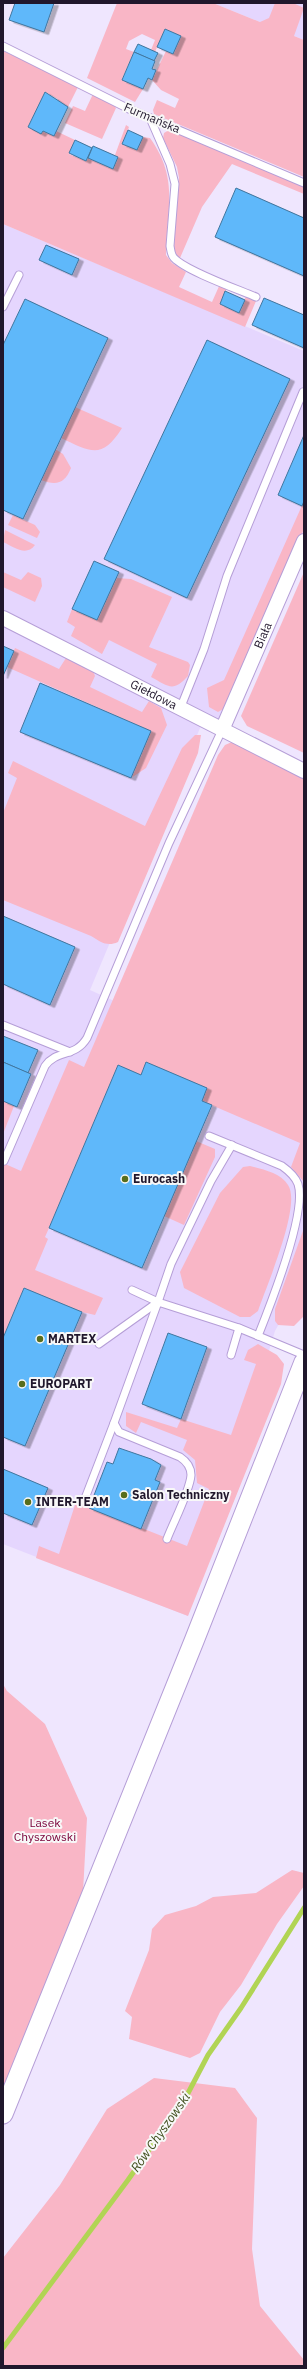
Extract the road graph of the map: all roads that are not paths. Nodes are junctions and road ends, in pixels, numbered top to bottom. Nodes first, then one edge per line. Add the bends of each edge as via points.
1 (3, 46) edge
2 (150, 118) junction
3 (304, 182) edge
4 (19, 275) dead end
5 (256, 297) dead end
6 (3, 307) edge
7 (303, 392) dead end
8 (304, 541) edge
9 (3, 618) edge
10 (180, 709) junction
11 (222, 730) junction
12 (304, 771) edge
13 (3, 1025) edge
14 (72, 1052) junction
15 (209, 1136) dead end
16 (232, 1145) junction
17 (4, 1161) edge
18 (132, 1290) dead end
19 (158, 1302) junction
20 (239, 1328) junction
21 (258, 1336) junction
22 (99, 1344) dead end
23 (304, 1355) edge
24 (231, 1356) dead end
25 (304, 1362) edge
26 (114, 1423) junction
27 (84, 1501) dead end
28 (167, 1539) dead end
29 (3, 2114) edge

1 - 2 lane, Furmańska
2 - 3 lane, Furmańska
2 - 5 lane via 170,164 175,184 171,254 174,259 186,266
4 - 6 lane
7 - 10 lane via 227,576 204,649
8 - 11 street, Biała
9 - 10 street, Giełdowa
10 - 11 street, Giełdowa
11 - 12 street, Giełdowa
11 - 14 lane via 169,843 87,1038
13 - 14 lane
14 - 17 lane via 53,1058 45,1066
15 - 16 lane
16 - 19 lane via 211,1181 171,1264
16 - 21 lane via 282,1166 299,1185 300,1208 278,1283
18 - 19 lane
19 - 20 lane
19 - 22 lane
19 - 26 lane
20 - 21 lane
20 - 24 lane
21 - 23 lane
25 - 29 main road
26 - 27 lane
26 - 28 lane via 119,1432 180,1457 190,1469 190,1481

